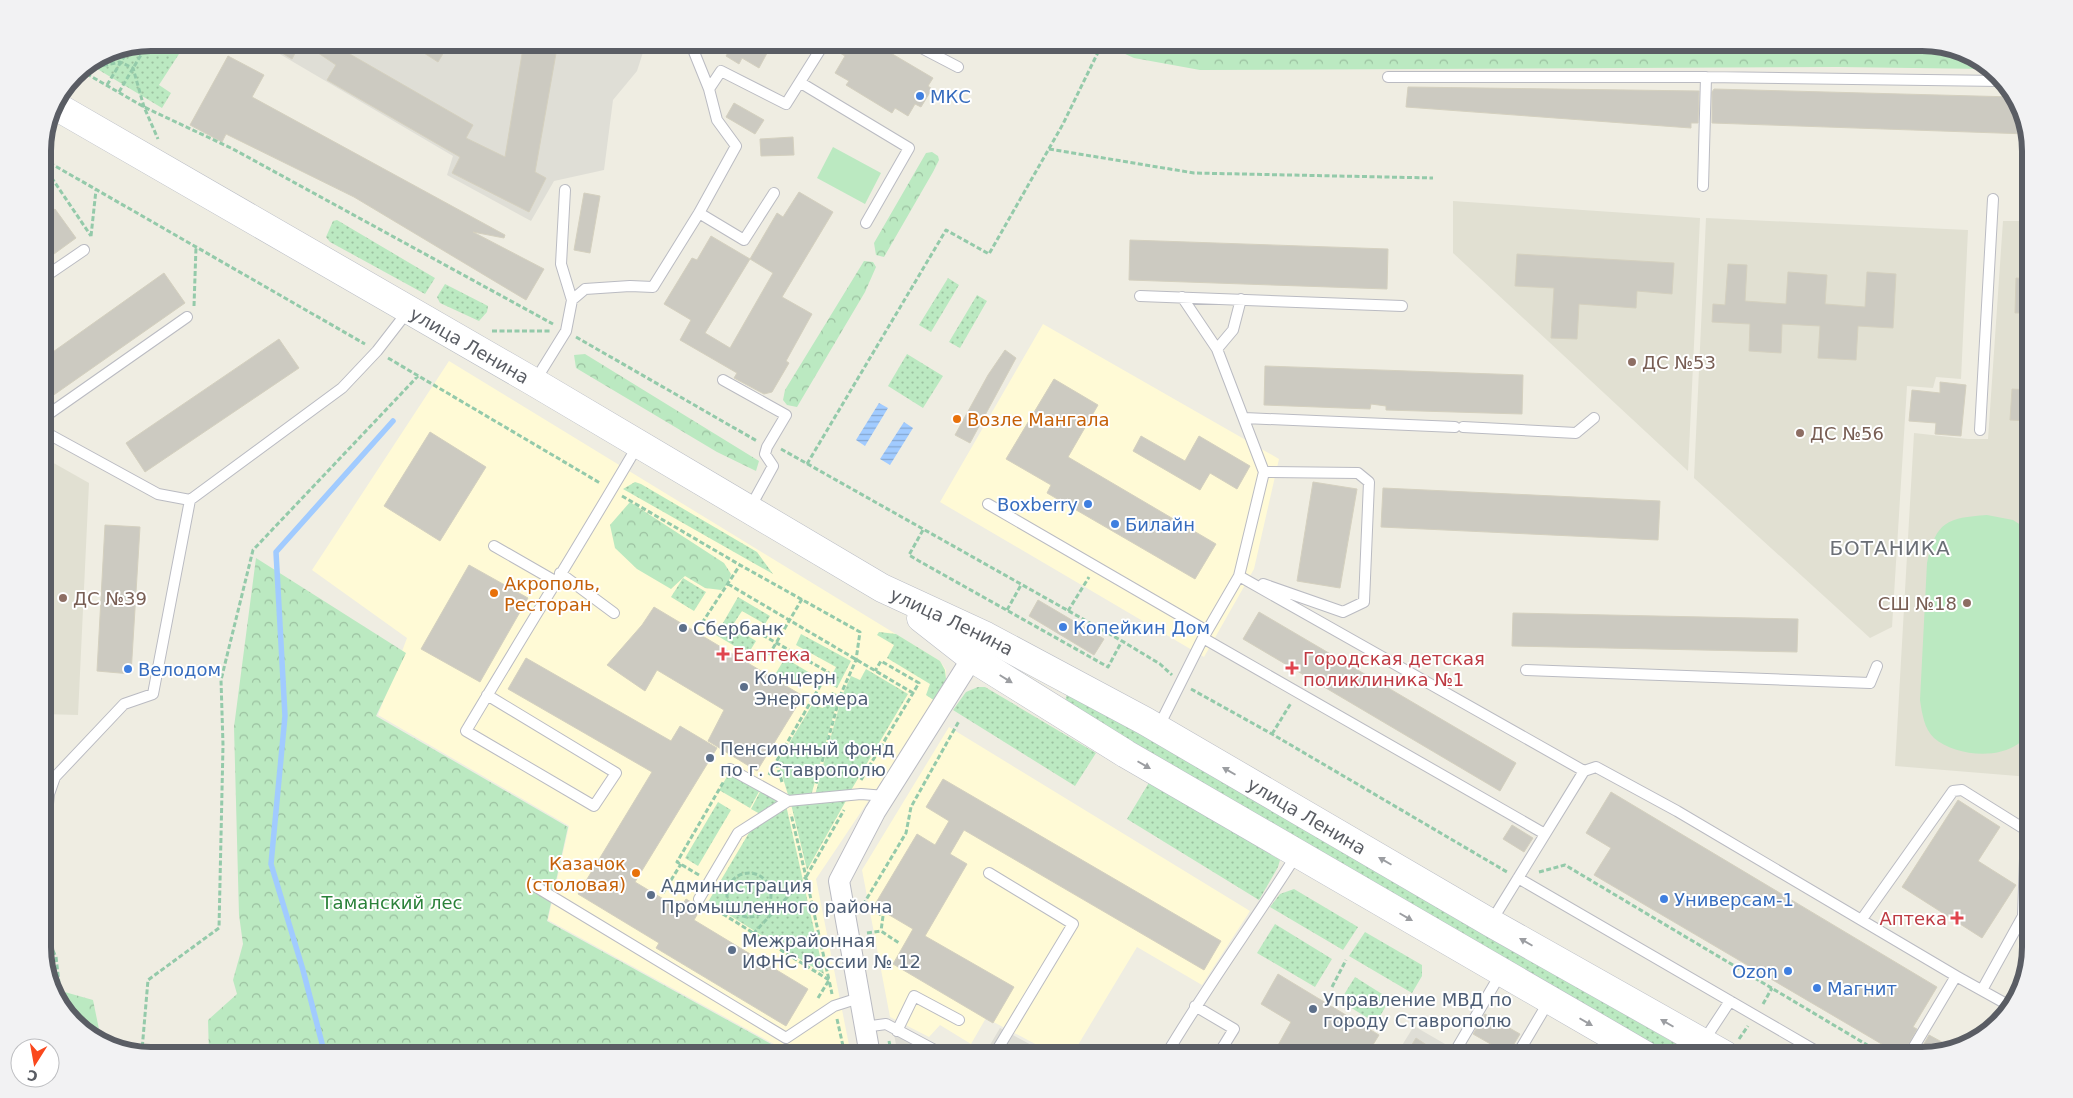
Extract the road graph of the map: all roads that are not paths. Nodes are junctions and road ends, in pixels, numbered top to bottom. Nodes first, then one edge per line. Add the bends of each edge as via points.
1 (694, 51) edge
2 (820, 51) edge
3 (928, 51) edge
4 (958, 66) dead end
5 (1388, 77) dead end
6 (1706, 77) junction
7 (1993, 81) edge
8 (801, 83) junction
9 (709, 89) junction
10 (61, 109) edge
11 (1702, 186) dead end
12 (566, 190) dead end
13 (774, 193) dead end
14 (1993, 199) dead end
15 (699, 213) junction
16 (866, 223) dead end
17 (84, 250) road end
18 (51, 273) edge
19 (1140, 296) dead end
20 (1182, 297) junction
21 (1241, 299) junction
22 (572, 300) junction
23 (1402, 306) dead end
24 (408, 311) junction
25 (187, 317) road end
26 (1216, 349) junction
27 (723, 380) dead end
28 (534, 382) junction
29 (51, 412) edge
30 (1244, 418) junction
31 (1594, 418) dead end
32 (1980, 430) dead end
33 (51, 435) edge
34 (638, 444) junction
35 (1264, 472) junction
36 (190, 500) junction
37 (988, 504) dead end
38 (749, 509) junction
39 (494, 546) dead end
40 (1239, 576) junction
41 (558, 577) junction
42 (614, 613) dead end
43 (1205, 634) junction
44 (979, 647) junction
45 (1877, 666) dead end
46 (1526, 670) dead end
47 (487, 695) junction
48 (1158, 729) junction
49 (730, 769) road end
50 (1584, 771) junction
51 (51, 785) edge
52 (885, 796) junction
53 (788, 801) junction
54 (2022, 828) edge
55 (1545, 834) junction
56 (1297, 854) junction
57 (989, 873) dead end
58 (1518, 878) junction
59 (533, 885) dead end
60 (699, 899) road end
61 (2022, 918) edge
62 (1862, 919) junction
63 (1491, 923) junction
64 (1501, 972) junction
65 (1956, 976) junction
66 (1982, 990) junction
67 (859, 998) junction
68 (1550, 1001) junction
69 (1730, 1001) junction
70 (2005, 1003) edge
71 (1195, 1006) junction
72 (959, 1020) dead end
73 (864, 1027) junction
74 (897, 1031) junction
75 (868, 1047) edge
76 (927, 1047) edge
77 (999, 1047) edge
78 (1171, 1047) edge
79 (1223, 1047) edge
80 (1458, 1047) edge
81 (1522, 1047) edge
82 (1629, 1047) edge
83 (1709, 1047) edge
84 (1714, 1047) edge
85 (1808, 1047) edge
86 (1914, 1047) edge

1 - 9 lane
2 - 8 lane
3 - 4 lane
5 - 6 lane
6 - 7 lane
6 - 11 lane
8 - 9 lane via 786,104 721,71
8 - 16 lane via 909,148
9 - 15 lane via 717,120 736,146
10 - 24 main road, улица Ленина
12 - 22 lane via 561,264
13 - 15 lane via 744,240
14 - 32 lane
15 - 22 lane via 653,287 585,289
17 - 18 lane
19 - 20 lane
20 - 21 lane
20 - 26 lane
21 - 23 lane
21 - 26 lane via 1233,330
22 - 28 lane via 566,330
24 - 28 main road, улица Ленина
24 - 36 lane via 378,352 342,388
25 - 29 lane
26 - 30 lane
27 - 38 lane via 786,415 764,454 772,466
28 - 34 main road, улица Ленина
30 - 31 lane via 1576,432
30 - 35 lane
33 - 36 lane via 158,494
34 - 38 main road, улица Ленина
34 - 41 lane
35 - 40 lane
35 - 40 lane via 1358,473 1369,482 1364,602 1343,612
36 - 51 lane via 153,694 124,704
37 - 43 lane
38 - 44 main road, улица Ленина
39 - 41 lane
40 - 43 lane
40 - 50 lane
41 - 42 lane
41 - 47 lane
43 - 48 lane
43 - 55 lane via 1297,692
44 - 48 main road, улица Ленина
44 - 52 street
44 -> 56 main road, улица Ленина via 1126,754
45 - 46 lane via 1870,684
47 - 47 lane via 616,773 594,806 466,731
63 -> 48 main road, улица Ленина
49 - 53 lane
50 - 55 lane
50 - 62 lane via 1596,767
52 - 53 lane via 862,794
52 - 67 street via 839,881
53 - 60 lane via 738,833
54 - 62 lane via 1962,790 1953,791
55 - 58 lane
56 -> 64 main road, улица Ленина
56 - 71 lane
57 - 77 lane via 1073,924
58 - 63 lane
58 - 69 lane
59 - 67 lane via 786,1038 834,1006
61 - 66 lane
62 - 65 lane
83 -> 63 main road, улица Ленина
64 - 68 main road, улица Ленина
64 - 80 lane
65 - 66 lane
65 - 86 lane
66 - 70 lane
67 - 73 street
68 - 81 lane
68 -> 82 main road, улица Ленина
69 - 84 lane
69 - 85 lane
71 - 78 lane
71 - 79 lane via 1234,1029
72 - 74 lane via 914,996
73 - 74 lane via 886,1024
73 - 75 street
74 - 76 lane

